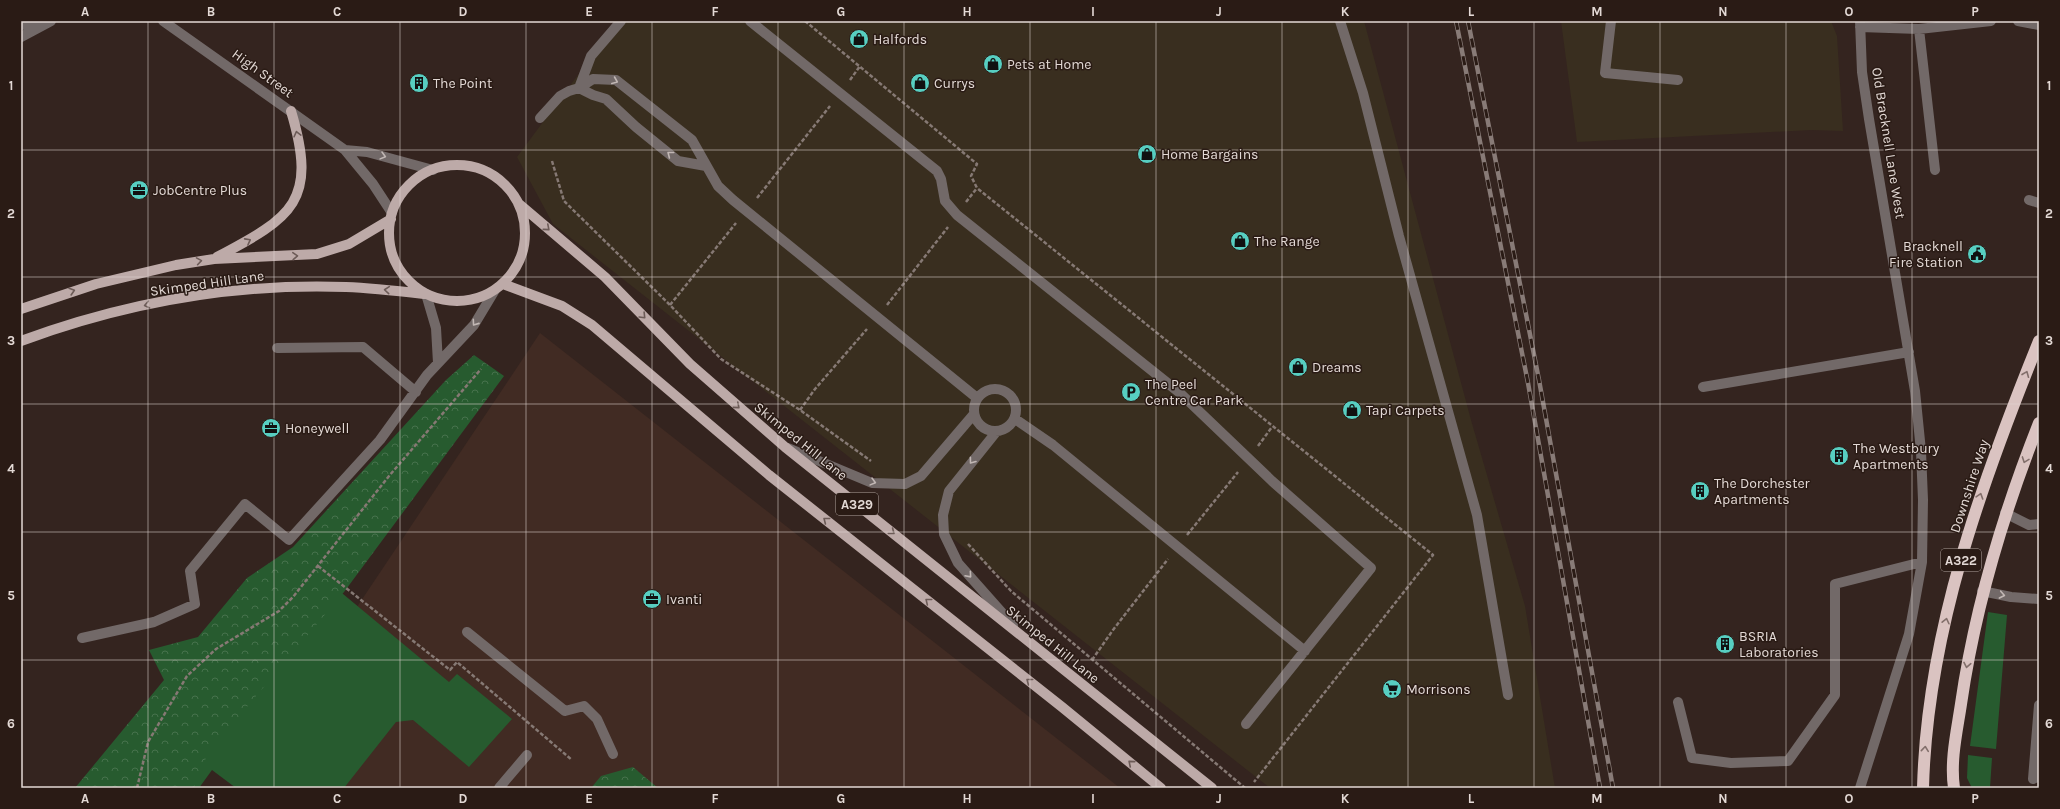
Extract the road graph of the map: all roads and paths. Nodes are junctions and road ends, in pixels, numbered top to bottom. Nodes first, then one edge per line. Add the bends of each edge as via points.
1 (44, 21) edge
2 (51, 21) edge
3 (163, 21) edge
4 (622, 21) edge
5 (750, 21) edge
6 (805, 21) edge
7 (1340, 21) edge
8 (1611, 21) edge
9 (1991, 21) edge
10 (2018, 21) edge
11 (21, 24) edge
12 (1860, 24) edge
13 (2039, 25) edge
14 (1919, 29) junction
15 (21, 37) edge
16 (860, 66) junction
17 (1678, 80) dead end
18 (579, 88) junction
19 (840, 92) junction
20 (291, 111) junction
21 (540, 118) dead end
22 (345, 150) junction
23 (552, 161) dead end
24 (706, 166) junction
25 (433, 170) junction
26 (1935, 170) dead end
27 (977, 188) junction
28 (2029, 200) dead end
29 (518, 203) junction
30 (2039, 203) edge
31 (746, 211) junction
32 (957, 215) junction
33 (391, 216) junction
34 (214, 259) junction
35 (499, 287) junction
36 (426, 294) junction
37 (670, 305) junction
38 (21, 309) edge
39 (876, 315) junction
40 (21, 341) edge
41 (2039, 341) edge
42 (277, 348) dead end
43 (1909, 352) junction
44 (438, 363) junction
45 (481, 369) dead end
46 (1703, 387) dead end
47 (416, 392) junction
48 (977, 398) junction
49 (800, 410) junction
50 (974, 414) junction
51 (1014, 418) junction
52 (2039, 423) edge
53 (1272, 427) dead end
54 (997, 431) junction
55 (785, 447) junction
56 (872, 460) dead end
57 (2005, 513) junction
58 (2039, 524) edge
59 (966, 541) dead end
60 (1922, 562) junction
61 (318, 566) junction
62 (1982, 591) junction
63 (2039, 599) edge
64 (467, 632) dead end
65 (82, 638) dead end
66 (1026, 640) junction
67 (1101, 646) dead end
68 (1305, 651) junction
69 (1092, 660) junction
70 (1508, 695) dead end
71 (1678, 702) dead end
72 (2039, 705) edge
73 (1246, 724) dead end
74 (613, 754) dead end
75 (527, 755) dead end
76 (572, 760) dead end
77 (2039, 776) edge
78 (1953, 782) edge
79 (136, 788) edge
80 (499, 788) edge
81 (1161, 788) edge
82 (1212, 788) edge
83 (1245, 788) edge
84 (1860, 788) edge
85 (1923, 788) edge
86 (1959, 788) edge

1 - 11 street
2 - 15 street
3 - 20 street, High Street
4 - 18 street via 591,56
5 - 19 street
6 - 16 path
7 - 70 street via 1363,93 1399,236 1477,515
8 - 17 street via 1605,73
9 - 14 street
10 - 13 street
12 - 14 street
12 - 43 street, Old Bracknell Lane West via 1862,72 1869,119
14 - 26 street
16 - 19 path
16 - 27 path via 977,164 971,176
18 - 21 street via 560,96
24 -> 18 street via 678,161 636,128 606,99
18 -> 24 street via 593,79 616,80 692,140
19 - 31 path
19 - 32 street via 937,171 945,201
20 - 22 street, High Street
34 -> 20 main road via 275,223 290,209 296,198 303,170 301,148
22 -> 25 street via 367,152
22 - 33 street, High Street via 373,184
23 - 37 path, Skimped Hill Lane via 564,201
24 - 31 street via 718,186
25 - 29 main road via 451,165 477,168 501,181
25 - 33 main road via 409,185
27 - 32 path
27 - 53 path
28 - 30 street
29 - 35 main road via 525,224 524,249 513,272
29 -> 55 main road, Skimped Hill Lane / A329 via 605,278 690,364
31 - 37 path
31 - 39 street
32 - 39 path via 890,303
32 - 68 street via 1180,393 1272,481 1371,568
34 -> 33 main road, Skimped Hill Lane via 317,254 349,244
33 - 36 main road via 389,228 395,261 402,274
38 -> 34 main road, Skimped Hill Lane via 138,273
35 - 36 main road via 472,300 458,302
35 -> 44 street via 474,325
81 -> 35 main road, A329 via 769,475 592,325 562,306
36 -> 40 main road, Skimped Hill Lane via 338,287 226,291 127,309
36 - 44 street via 436,328
37 - 49 path, Skimped Hill Lane via 721,359
39 - 48 street
39 - 49 path
85 -> 41 highway, Downshire Way / A322 via 1930,709 1940,647 1956,580 1994,453
42 - 47 street via 363,347
43 - 46 street
43 - 60 street, Old Bracknell Lane West via 1921,450
44 - 47 street
45 - 61 path via 389,476
47 - 65 street via 380,440 289,540 245,504 190,571 195,604 154,622
48 - 50 street
48 - 51 street via 993,388 1005,391 1016,406
49 - 56 path, Skimped Hill Lane
50 - 54 street via 985,429
55 -> 50 street via 872,483 906,484 921,476
51 - 54 street via 1008,427
51 - 68 street via 1053,445
52 -> 57 highway, A322
54 -> 66 street via 949,491 943,515 944,534 958,563
55 -> 66 main road, Skimped Hill Lane / A329
57 - 58 street via 2029,524
57 - 62 highway, A322
59 - 69 path, Skimped Hill Lane via 1011,591
60 - 71 street via 1835,584 1835,695 1788,761 1731,763 1692,758
60 - 84 street, Old Bracknell Lane West via 1909,634
61 - 76 path via 450,670 457,662
61 - 79 path via 279,611 216,649 187,676 148,742
62 -> 63 street
62 -> 78 highway, A322 via 1955,744
64 - 74 street via 565,711 584,706 597,719
66 - 82 main road, Skimped Hill Lane / A329
67 - 69 path
68 - 73 street
69 - 83 path, Skimped Hill Lane
72 - 77 street via 2033,779
75 - 80 street
78 - 86 street

